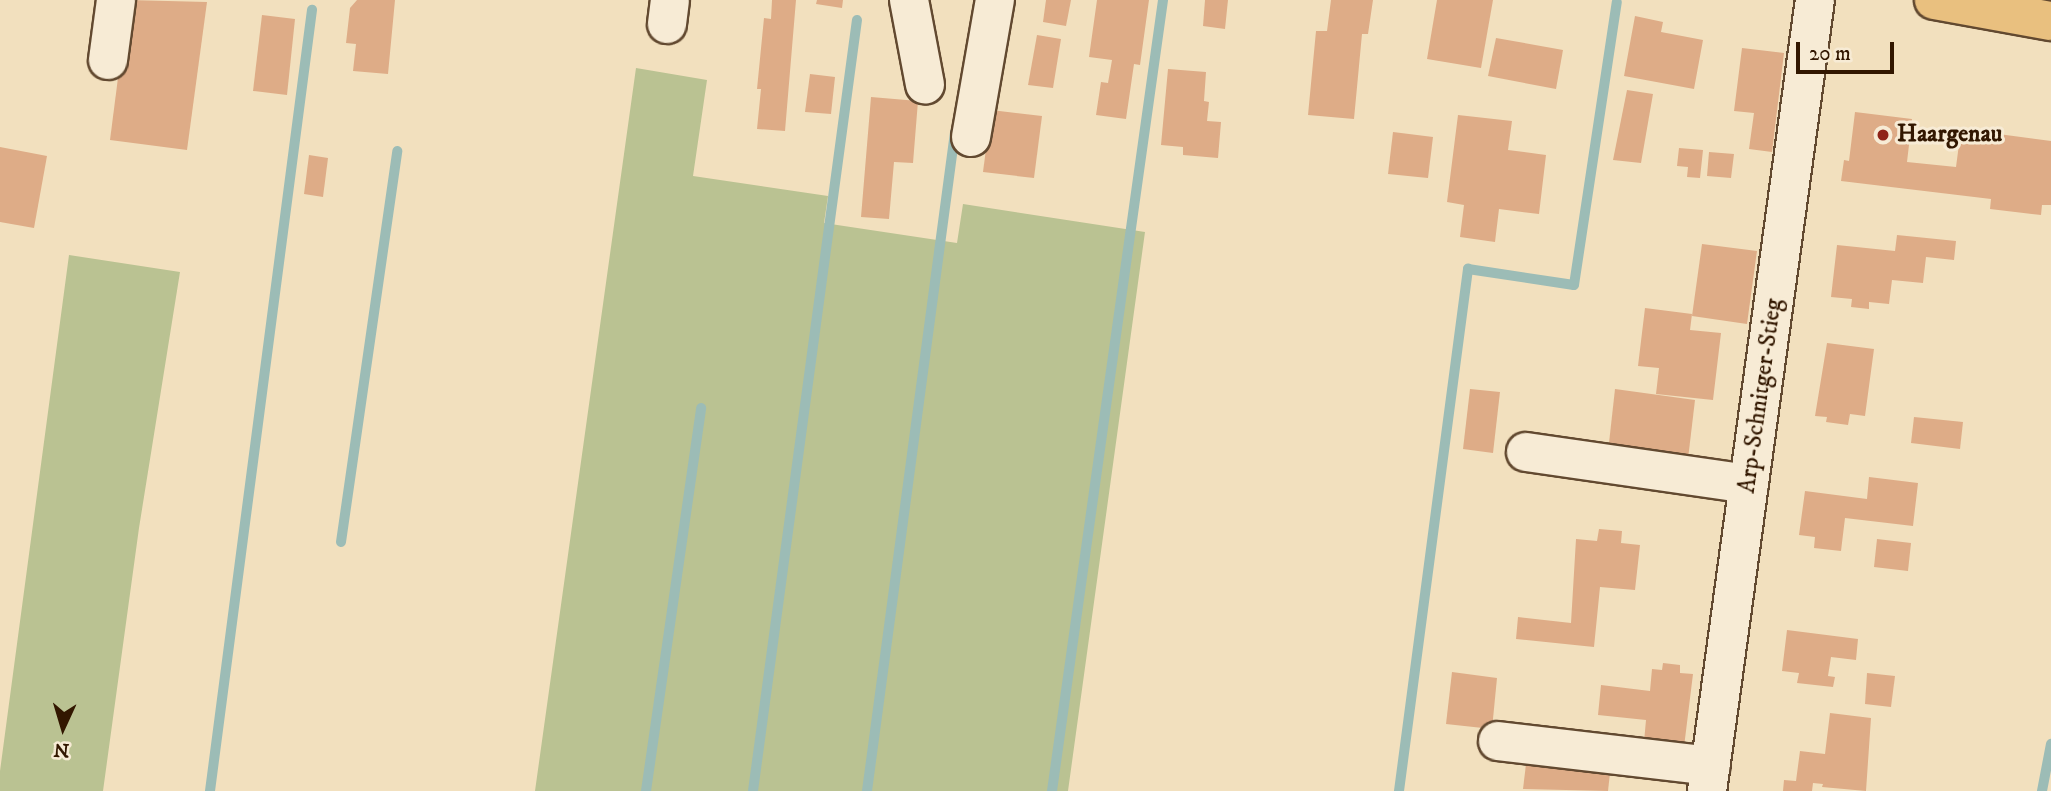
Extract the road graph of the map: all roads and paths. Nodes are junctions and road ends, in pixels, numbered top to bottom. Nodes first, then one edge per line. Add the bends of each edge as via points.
1 (116, 0) edge
2 (909, 0) edge
3 (995, 0) edge
4 (1815, 0) edge
5 (1934, 0) edge
6 (2051, 21) edge
7 (108, 60) dead end
8 (925, 85) dead end
9 (971, 137) dead end
10 (1526, 452) dead end
11 (1749, 484) junction
12 (1498, 741) dead end
13 (1709, 778) edge

1 - 7 street
2 - 8 street
3 - 9 street
4 - 11 street, Arp-Schnitger-Stieg
5 - 6 main road
10 - 11 street
11 - 13 street, Arp-Schnitger-Stieg
12 - 13 street

